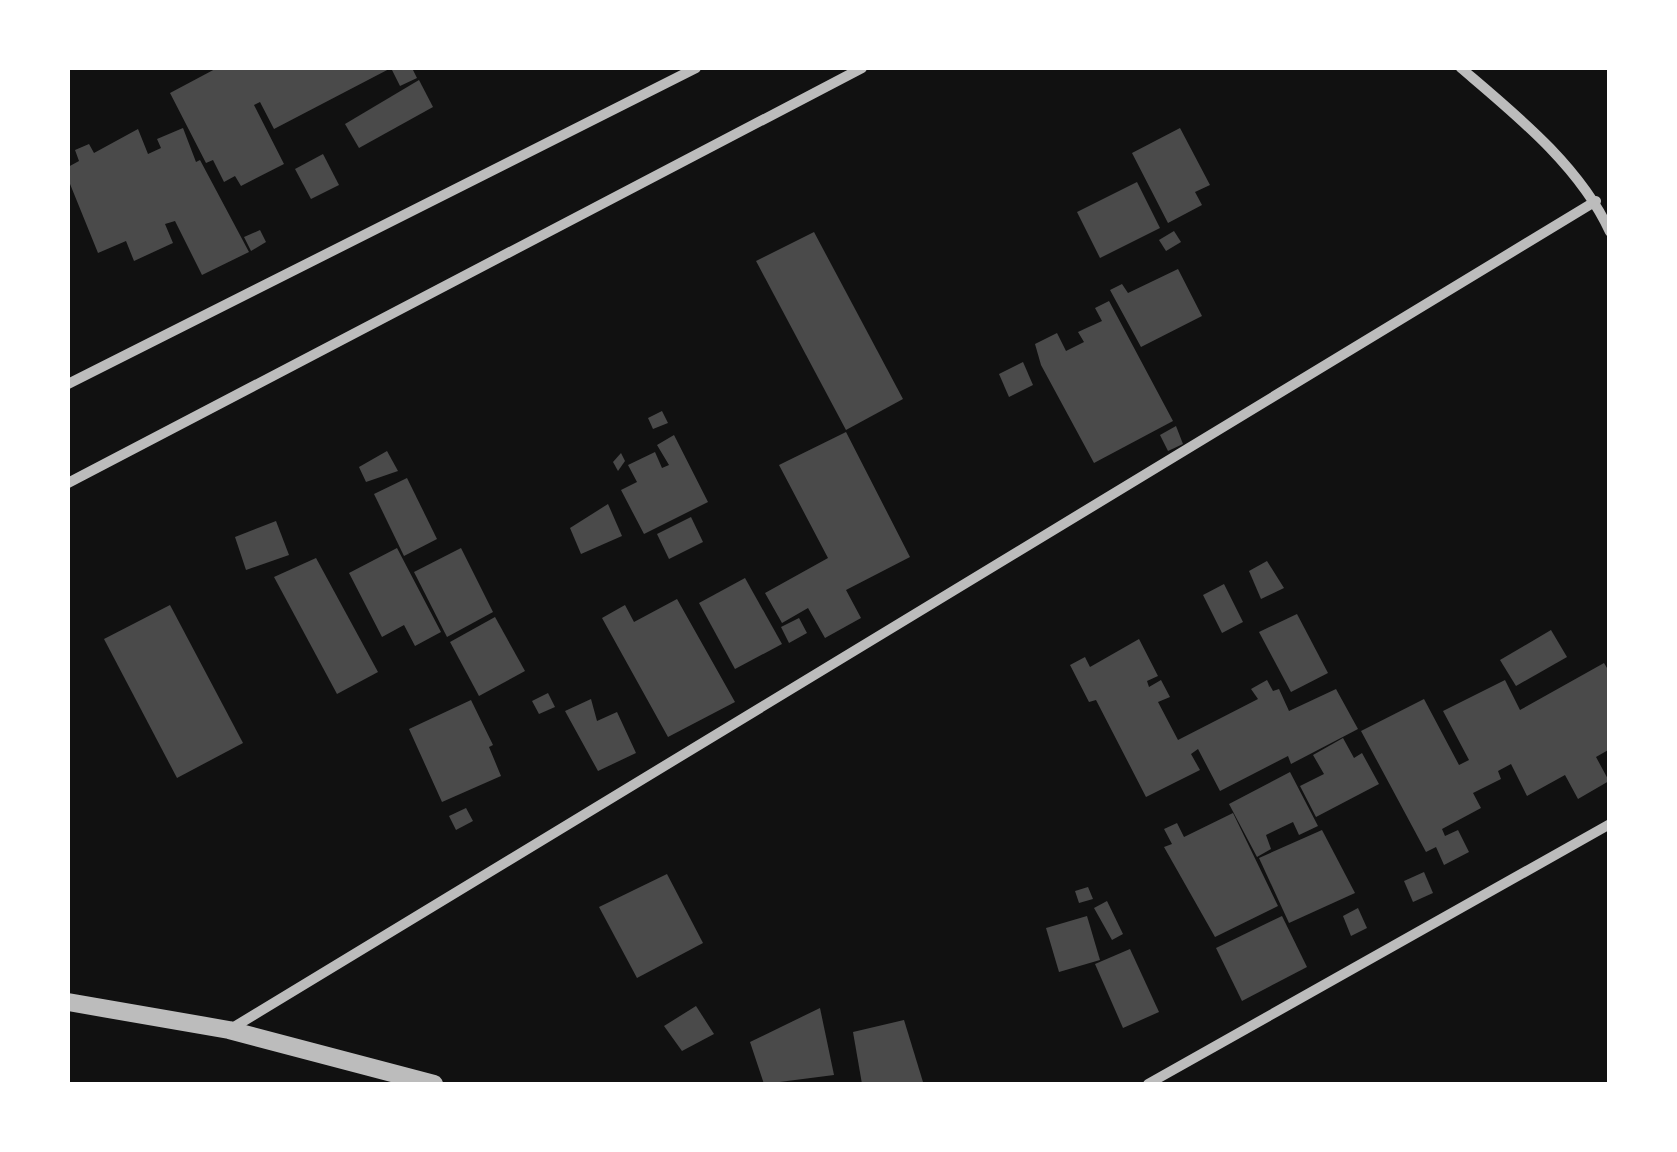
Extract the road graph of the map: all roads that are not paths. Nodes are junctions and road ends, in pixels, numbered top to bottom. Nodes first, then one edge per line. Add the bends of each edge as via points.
1 (696, 68) edge
2 (862, 68) edge
3 (1461, 68) edge
4 (1596, 202) junction
5 (1610, 232) edge
6 (68, 384) edge
7 (68, 483) edge
8 (1610, 824) edge
9 (68, 1002) edge
10 (229, 1030) junction
11 (434, 1084) edge
12 (1148, 1084) edge

1 - 6 street
2 - 7 street
3 - 4 street
4 - 5 street
4 - 10 street
8 - 12 street
9 - 10 street
10 - 11 street

